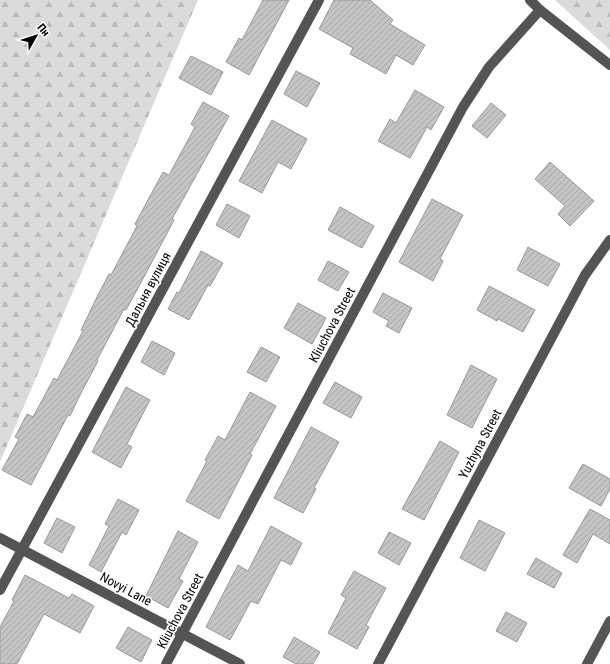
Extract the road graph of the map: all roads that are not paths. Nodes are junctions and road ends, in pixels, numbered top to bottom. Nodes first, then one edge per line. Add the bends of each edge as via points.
1 (318, 0) edge
2 (530, 0) edge
3 (540, 10) junction
4 (610, 65) edge
5 (610, 240) edge
6 (0, 538) edge
7 (22, 549) junction
8 (0, 590) edge
9 (610, 621) edge
10 (182, 633) junction
11 (166, 664) edge
12 (240, 664) edge
13 (378, 664) edge
14 (587, 664) edge

1 - 7 street, Дальня вулиця
2 - 3 street
3 - 4 street
3 - 10 street, Kliuchova Street via 489,67 463,107
5 - 13 street, Yuzhyna Street via 585,275
6 - 7 street, Novyi Lane
7 - 8 street, Дальня вулиця
7 - 10 street, Novyi Lane
9 - 14 street
10 - 11 street, Kliuchova Street
10 - 12 street, Novyi Lane

